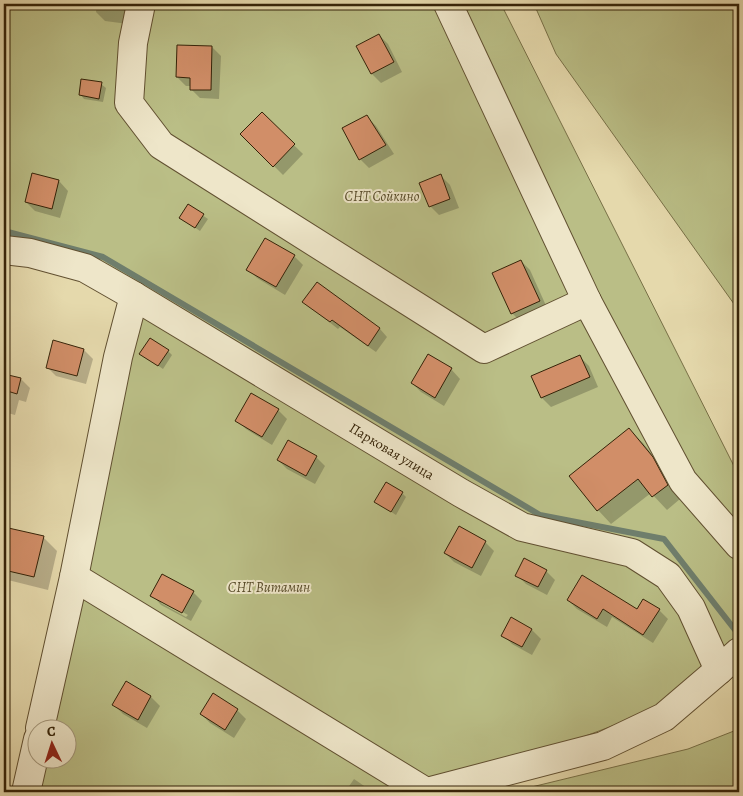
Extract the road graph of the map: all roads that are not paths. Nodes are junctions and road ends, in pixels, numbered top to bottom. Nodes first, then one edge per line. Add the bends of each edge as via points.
1 (141, 4) edge
2 (448, 4) edge
3 (4, 250) edge
4 (134, 296) junction
5 (587, 301) junction
6 (739, 546) edge
7 (74, 577) junction
8 (729, 661) edge
9 (42, 718) edge
10 (31, 768) edge
11 (26, 792) edge
12 (427, 792) edge

1 - 5 street via 133,43 129,103 161,145 484,349
2 - 5 street
3 - 4 street, Парковая улица via 30,253 85,268
4 - 7 street via 118,357
4 - 8 street, Парковая улица via 522,527 632,552 668,576
5 - 6 street via 683,481
7 - 9 street
7 - 12 street
8 - 12 street via 664,717 603,746
10 - 11 street

